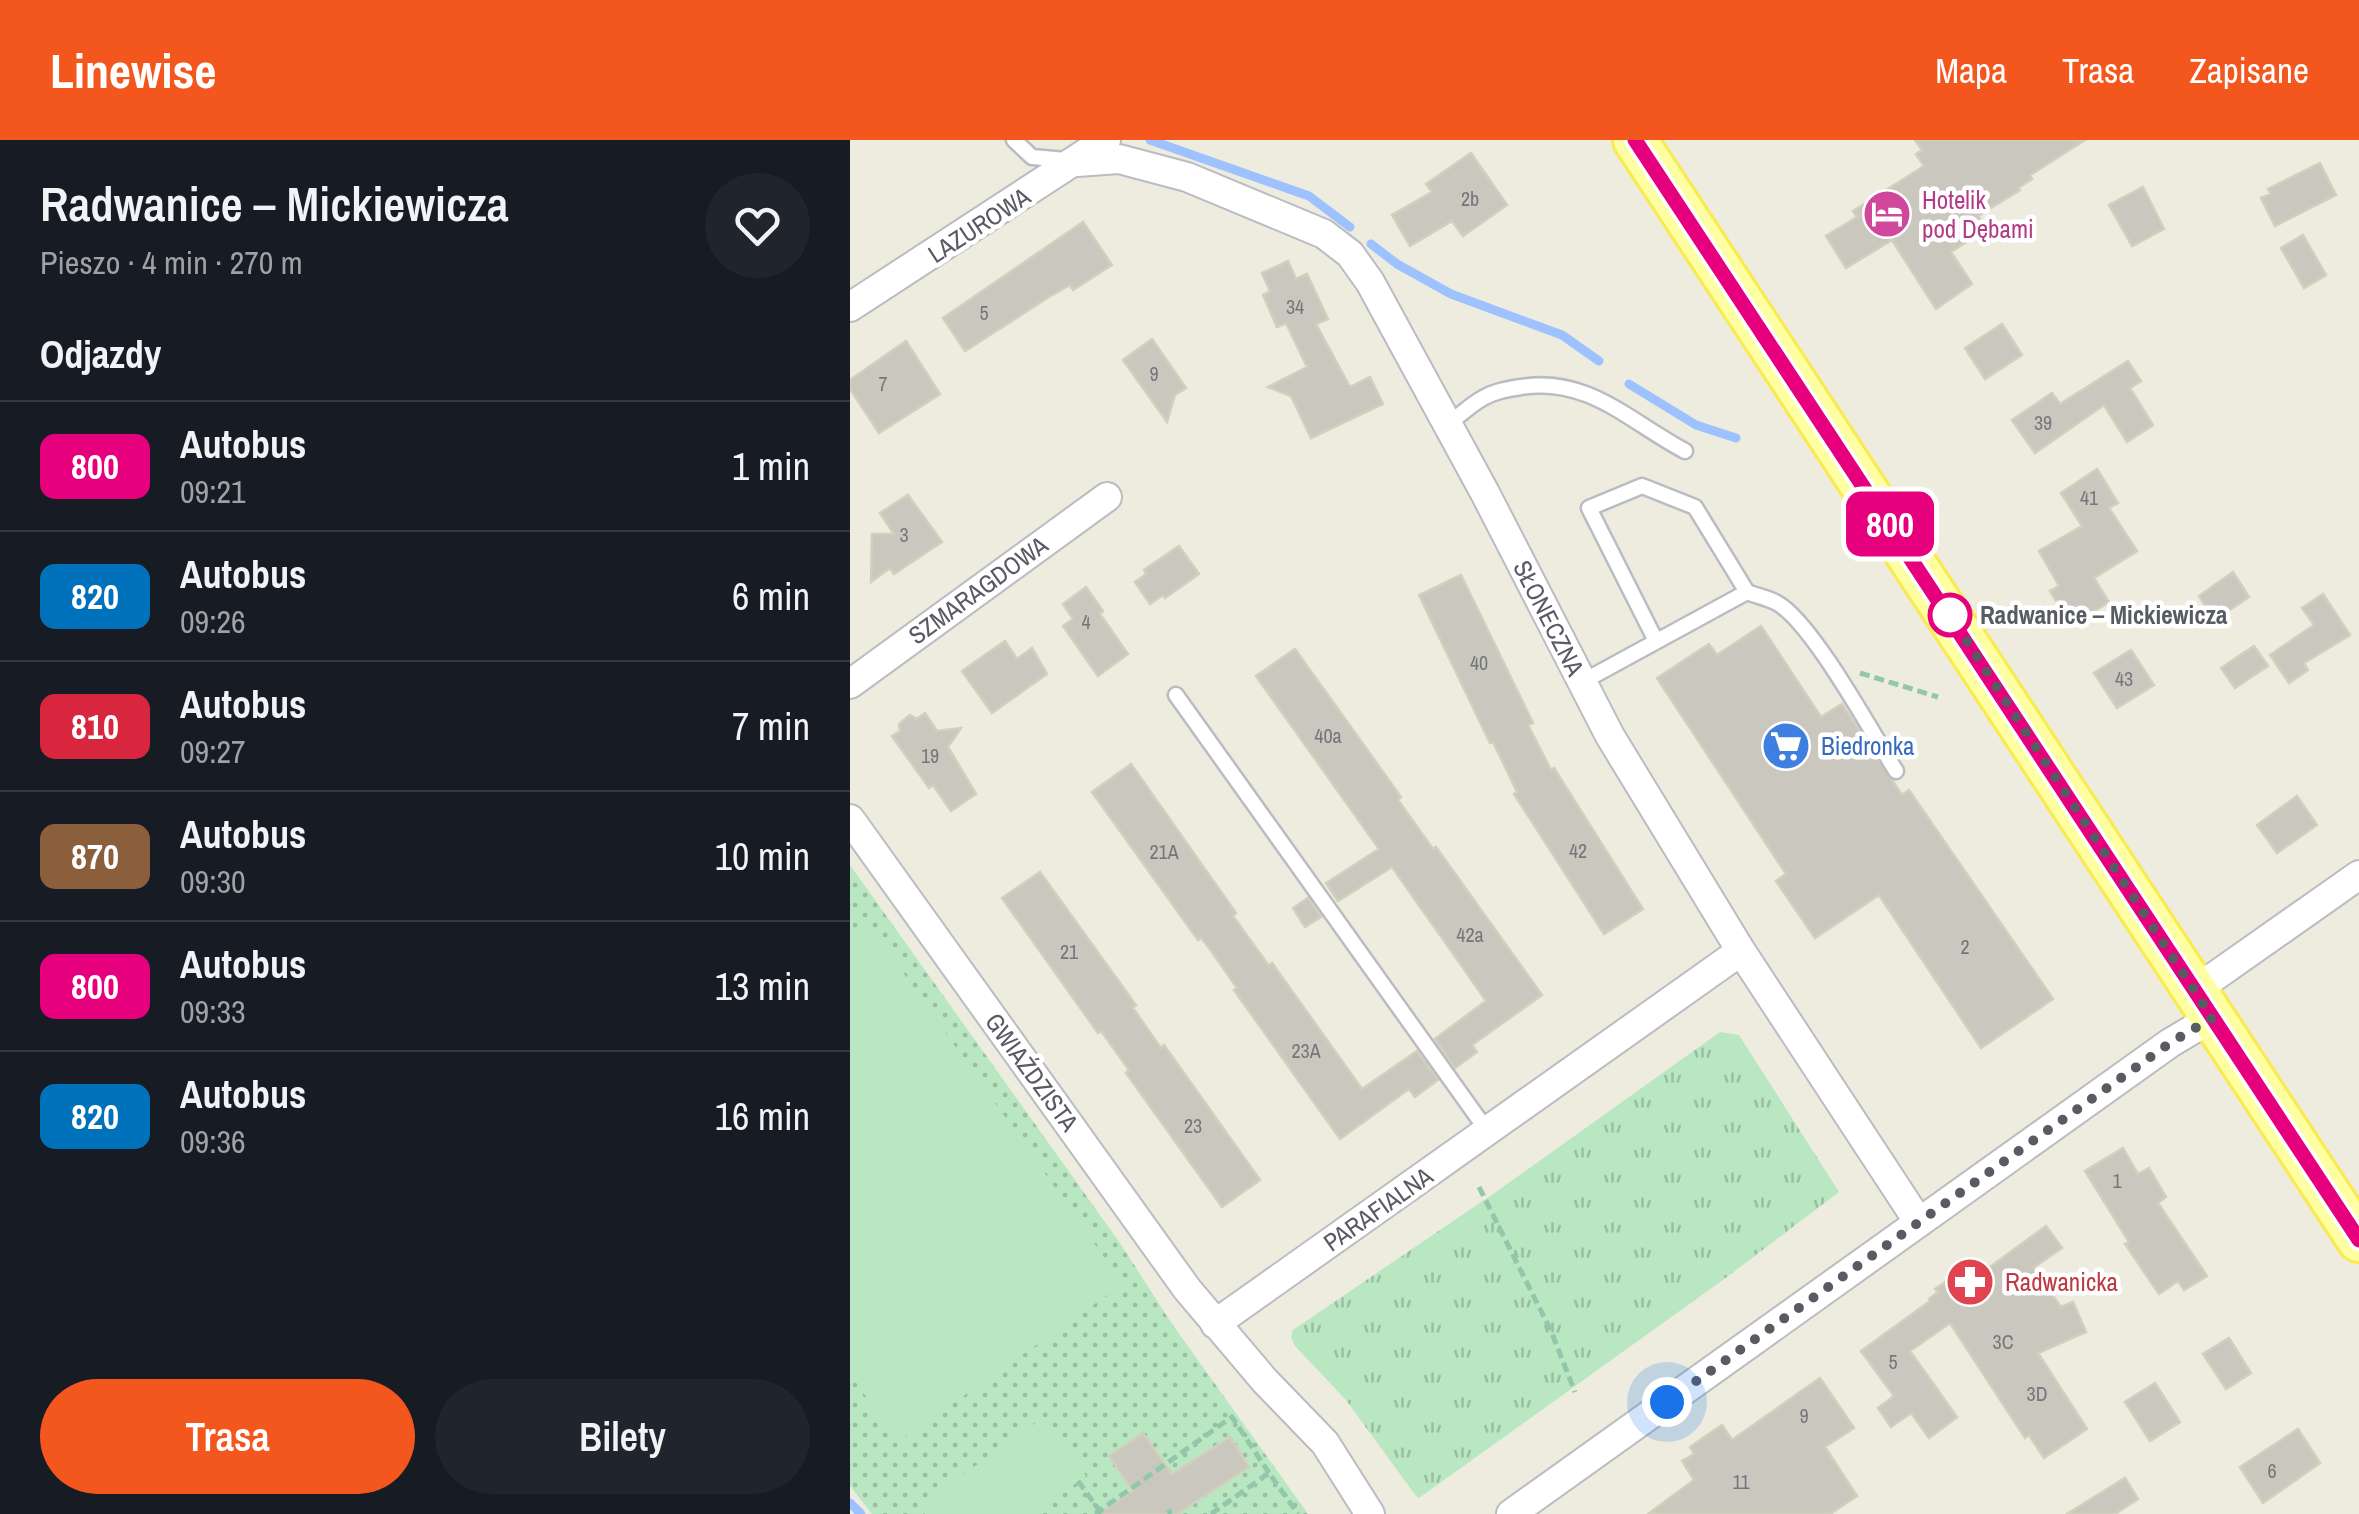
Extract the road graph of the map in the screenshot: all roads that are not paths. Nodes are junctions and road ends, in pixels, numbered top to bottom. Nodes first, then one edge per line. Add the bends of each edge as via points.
1 (1014, 140) edge
2 (1106, 140) edge
3 (1636, 140) edge
4 (1077, 162) junction
5 (850, 307) edge
6 (1446, 426) junction
7 (1686, 451) dead end
8 (1107, 497) dead end
9 (1747, 592) junction
10 (1656, 641) junction
11 (1582, 682) junction
12 (850, 684) edge
13 (1176, 695) dead end
14 (1896, 771) dead end
15 (850, 820) edge
16 (2359, 875) edge
17 (1742, 950) junction
18 (2203, 1004) junction
19 (1488, 1132) junction
20 (1918, 1221) junction
21 (2359, 1240) edge
22 (1215, 1324) junction
23 (1370, 1514) edge
24 (1511, 1514) edge

1 - 4 lane via 1032,157
2 - 4 street, LAZUROWA
3 - 18 main road
4 - 5 street, LAZUROWA
4 - 6 street, SŁONECZNA via 1119,159 1187,177 1324,234 1370,282
6 - 7 lane via 1484,397 1550,384 1598,398
6 - 11 street, SŁONECZNA
8 - 12 street, SZMARAGDOWA
9 - 10 lane
9 - 10 lane via 1695,507 1642,486 1588,508
9 - 14 lane via 1796,618
10 - 11 lane
11 - 17 street, SŁONECZNA
13 - 19 lane
15 - 22 street, GWIAŹDZISTA
16 - 18 street
17 - 19 street, PARAFIALNA
17 - 20 street, SŁONECZNA
18 - 20 street via 2170,1043
18 - 21 main road
19 - 22 street, PARAFIALNA
20 - 24 street
22 - 23 street via 1325,1443

